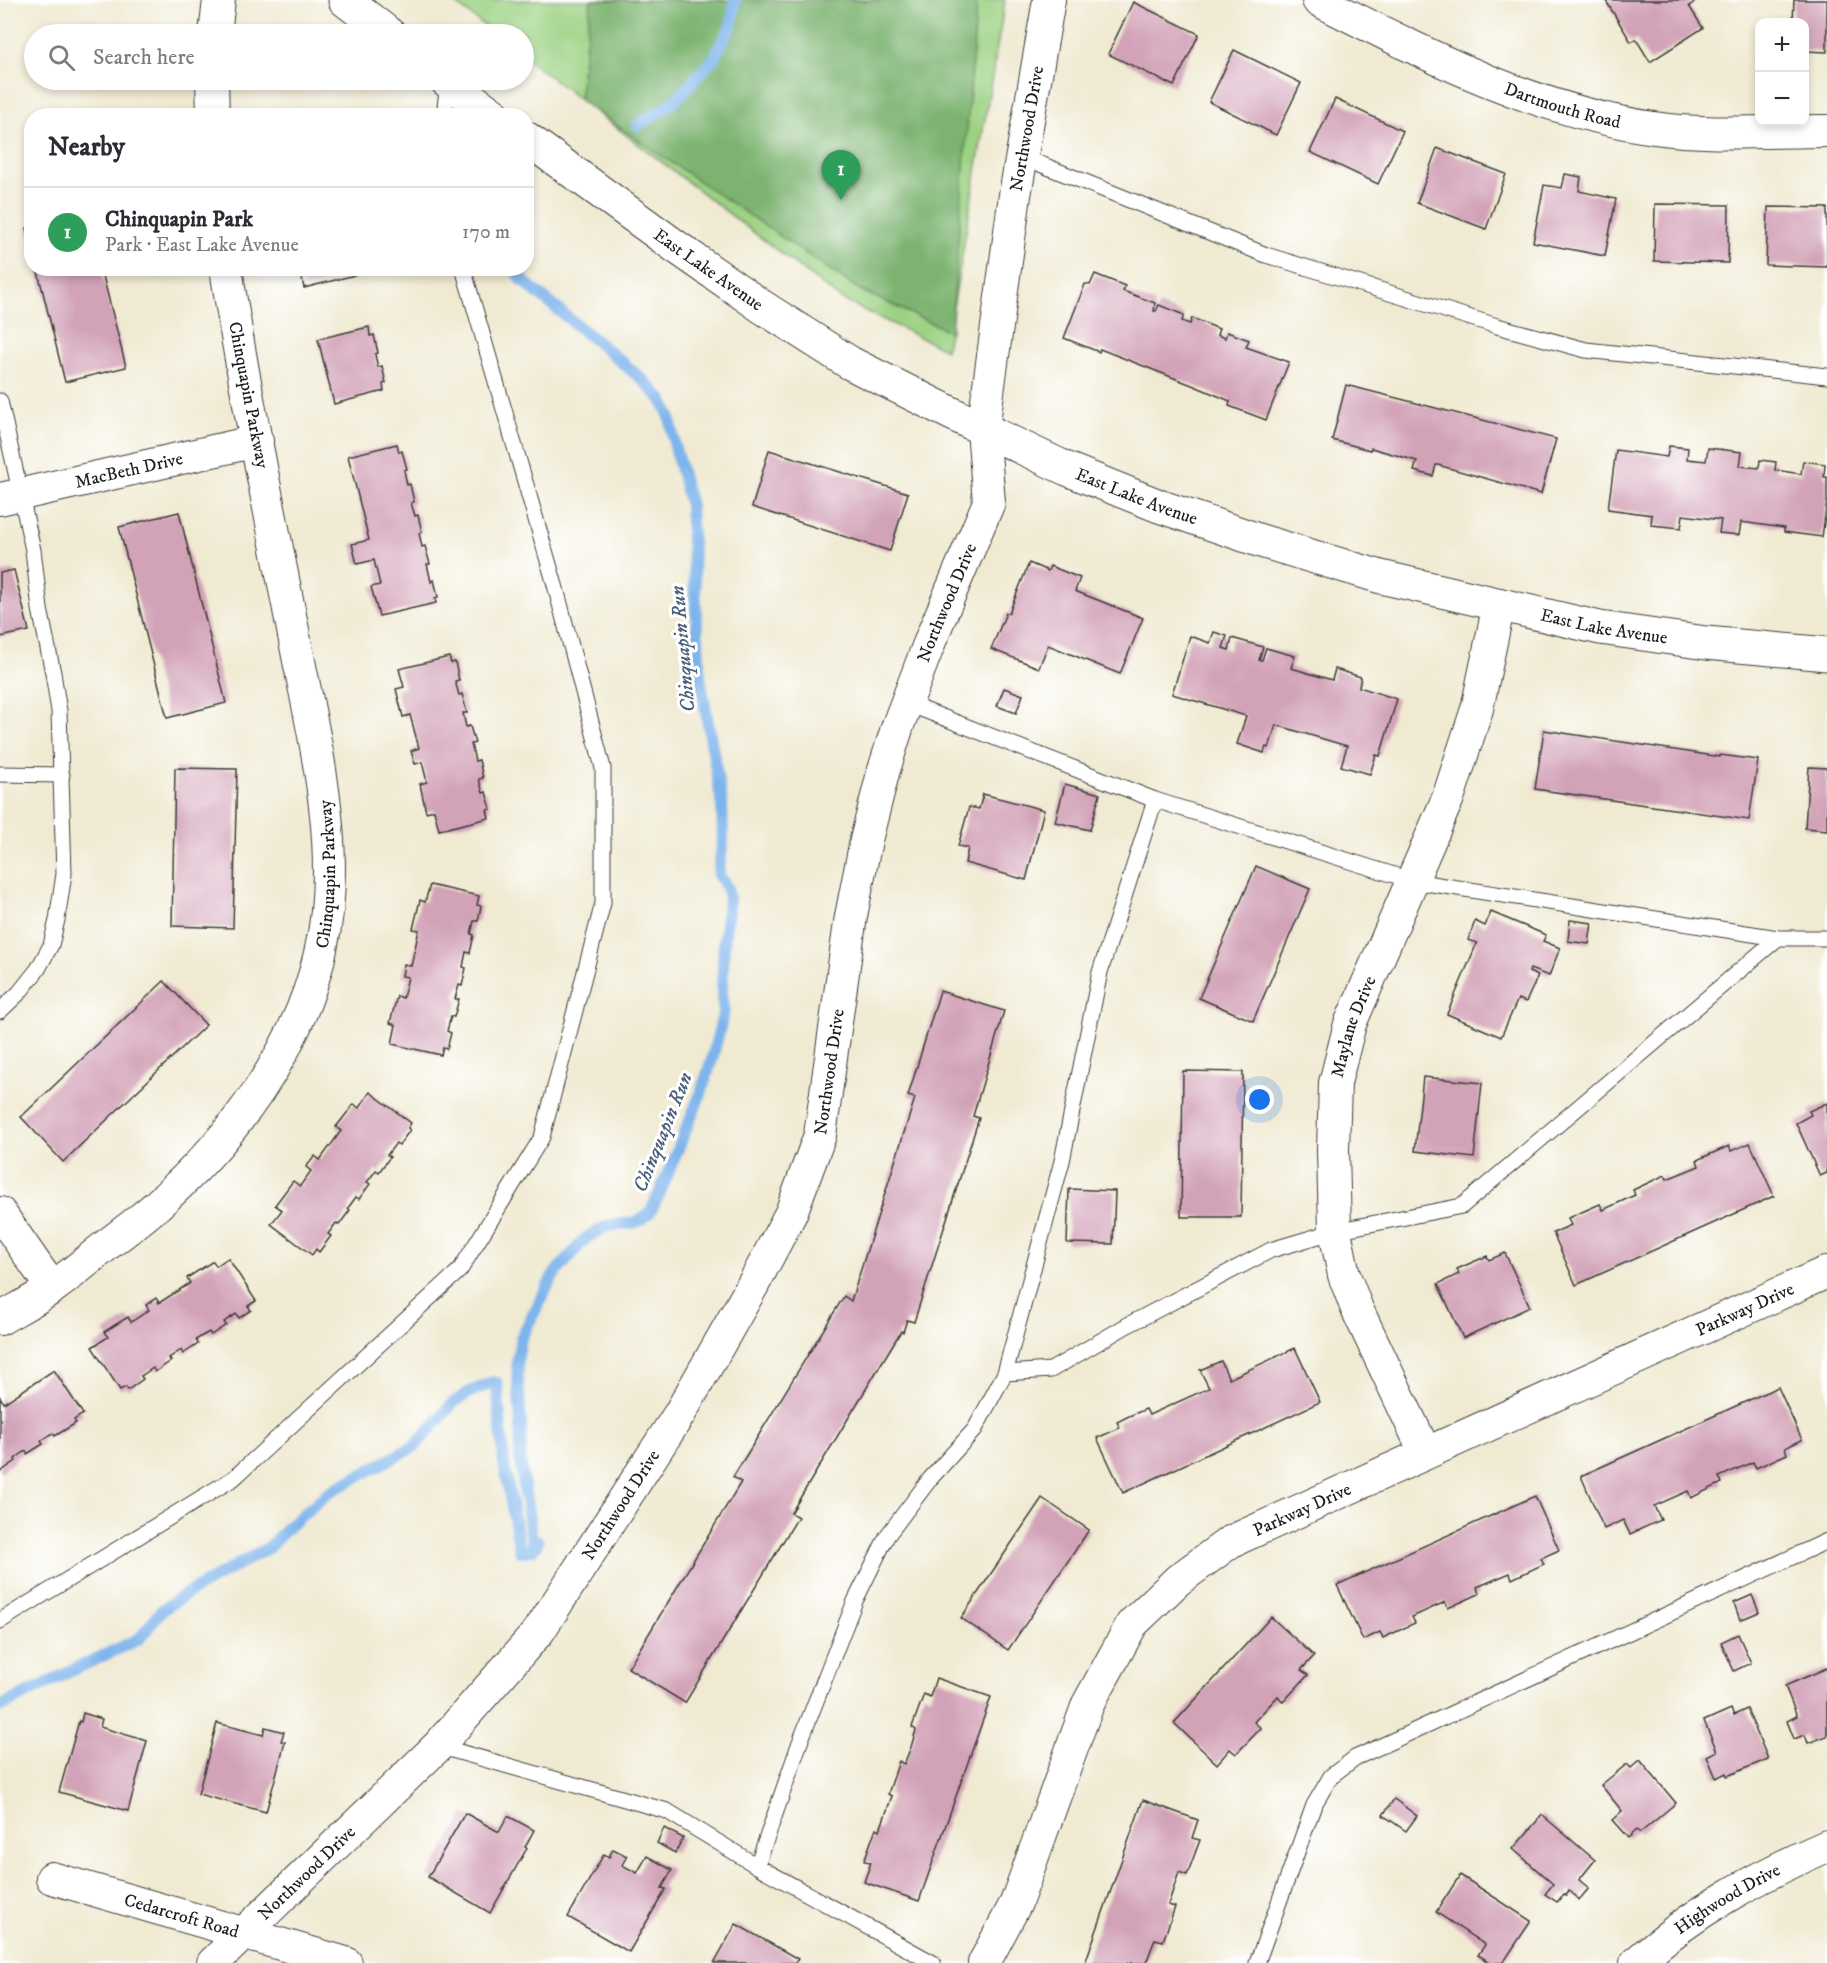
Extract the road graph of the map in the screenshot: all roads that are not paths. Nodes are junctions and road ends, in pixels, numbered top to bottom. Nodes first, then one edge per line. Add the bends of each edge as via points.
1 (219, 0) edge
2 (345, 0) edge
3 (1049, 0) edge
4 (1318, 0) edge
5 (216, 24) edge
6 (376, 24) edge
7 (212, 90) edge
8 (446, 90) edge
9 (460, 90) edge
10 (213, 108) edge
11 (445, 108) edge
12 (484, 108) edge
13 (1827, 131) edge
14 (534, 144) edge
15 (1023, 157) junction
16 (227, 276) edge
17 (465, 276) edge
18 (1827, 376) edge
19 (0, 401) edge
20 (983, 429) junction
21 (257, 441) junction
22 (10, 497) edge
23 (1500, 604) junction
24 (1827, 654) edge
25 (906, 703) junction
26 (0, 774) edge
27 (62, 776) junction
28 (1155, 800) junction
29 (1413, 881) junction
30 (1778, 938) junction
31 (1827, 938) edge
32 (0, 1011) edge
33 (0, 1213) edge
34 (1335, 1231) junction
35 (1827, 1272) edge
36 (52, 1288) junction
37 (0, 1319) edge
38 (1005, 1373) junction
39 (1425, 1452) junction
40 (1827, 1541) edge
41 (0, 1621) edge
42 (438, 1746) junction
43 (1827, 1846) edge
44 (757, 1866) junction
45 (52, 1878) dead end
46 (244, 1935) junction
47 (213, 1963) edge
48 (346, 1963) edge
49 (933, 1963) edge
50 (984, 1963) edge
51 (1257, 1963) edge
52 (1636, 1963) edge

1 - 5 street
2 - 6 street
3 - 15 street, Northwood Drive
4 - 13 street, Dartmouth Road via 1491,83 1604,117 1653,128 1699,132
7 - 10 street
8 - 11 lane
9 - 12 street
14 - 20 street, East Lake Avenue via 761,306 850,363
15 - 18 lane via 1266,255 1497,326 1586,350
15 - 20 street, Northwood Drive
16 - 21 street, Chinquapin Parkway
17 - 41 lane via 555,585 603,768 603,903 542,1137 460,1270 234,1478
19 - 22 lane
20 - 23 street, East Lake Avenue via 1067,469 1262,541 1381,577
20 - 25 street, Northwood Drive via 989,502
21 - 22 street, MacBeth Drive
21 - 36 street, Chinquapin Parkway via 319,766 328,841 328,898 322,947 290,1038 262,1087 216,1146 156,1206
22 - 27 lane via 33,550 58,711
23 - 24 street, East Lake Avenue via 1600,628
23 - 29 street, Maylane Drive via 1478,709 1448,798
25 - 28 lane
25 - 42 street, Northwood Drive via 866,840 851,916 820,1135 791,1213 680,1413 539,1631
26 - 27 lane
27 - 32 lane via 64,874 51,945 38,969
28 - 29 lane
28 - 38 lane via 1101,972 1062,1161
29 - 30 lane
29 - 34 street, Maylane Drive via 1350,1024 1335,1083
30 - 31 lane
30 - 34 lane via 1462,1206
33 - 36 street
34 - 38 lane via 1271,1250 1051,1370
34 - 39 street, Maylane Drive via 1344,1275 1357,1310
35 - 39 street, Parkway Drive
36 - 37 street, Chinquapin Parkway
38 - 44 lane via 975,1429 930,1479 882,1545 855,1601
39 - 50 street, Parkway Drive via 1230,1542 1178,1580 1132,1624 1088,1704 1016,1903
40 - 51 lane via 1355,1758 1331,1776 1314,1805
42 - 44 lane via 667,1811
42 - 46 street, Northwood Drive
43 - 52 street, Highwood Drive via 1775,1868 1721,1898
44 - 49 lane
45 - 46 street, Cedarcroft Road
46 - 47 street, Northwood Drive
46 - 48 street, Cedarcroft Road

